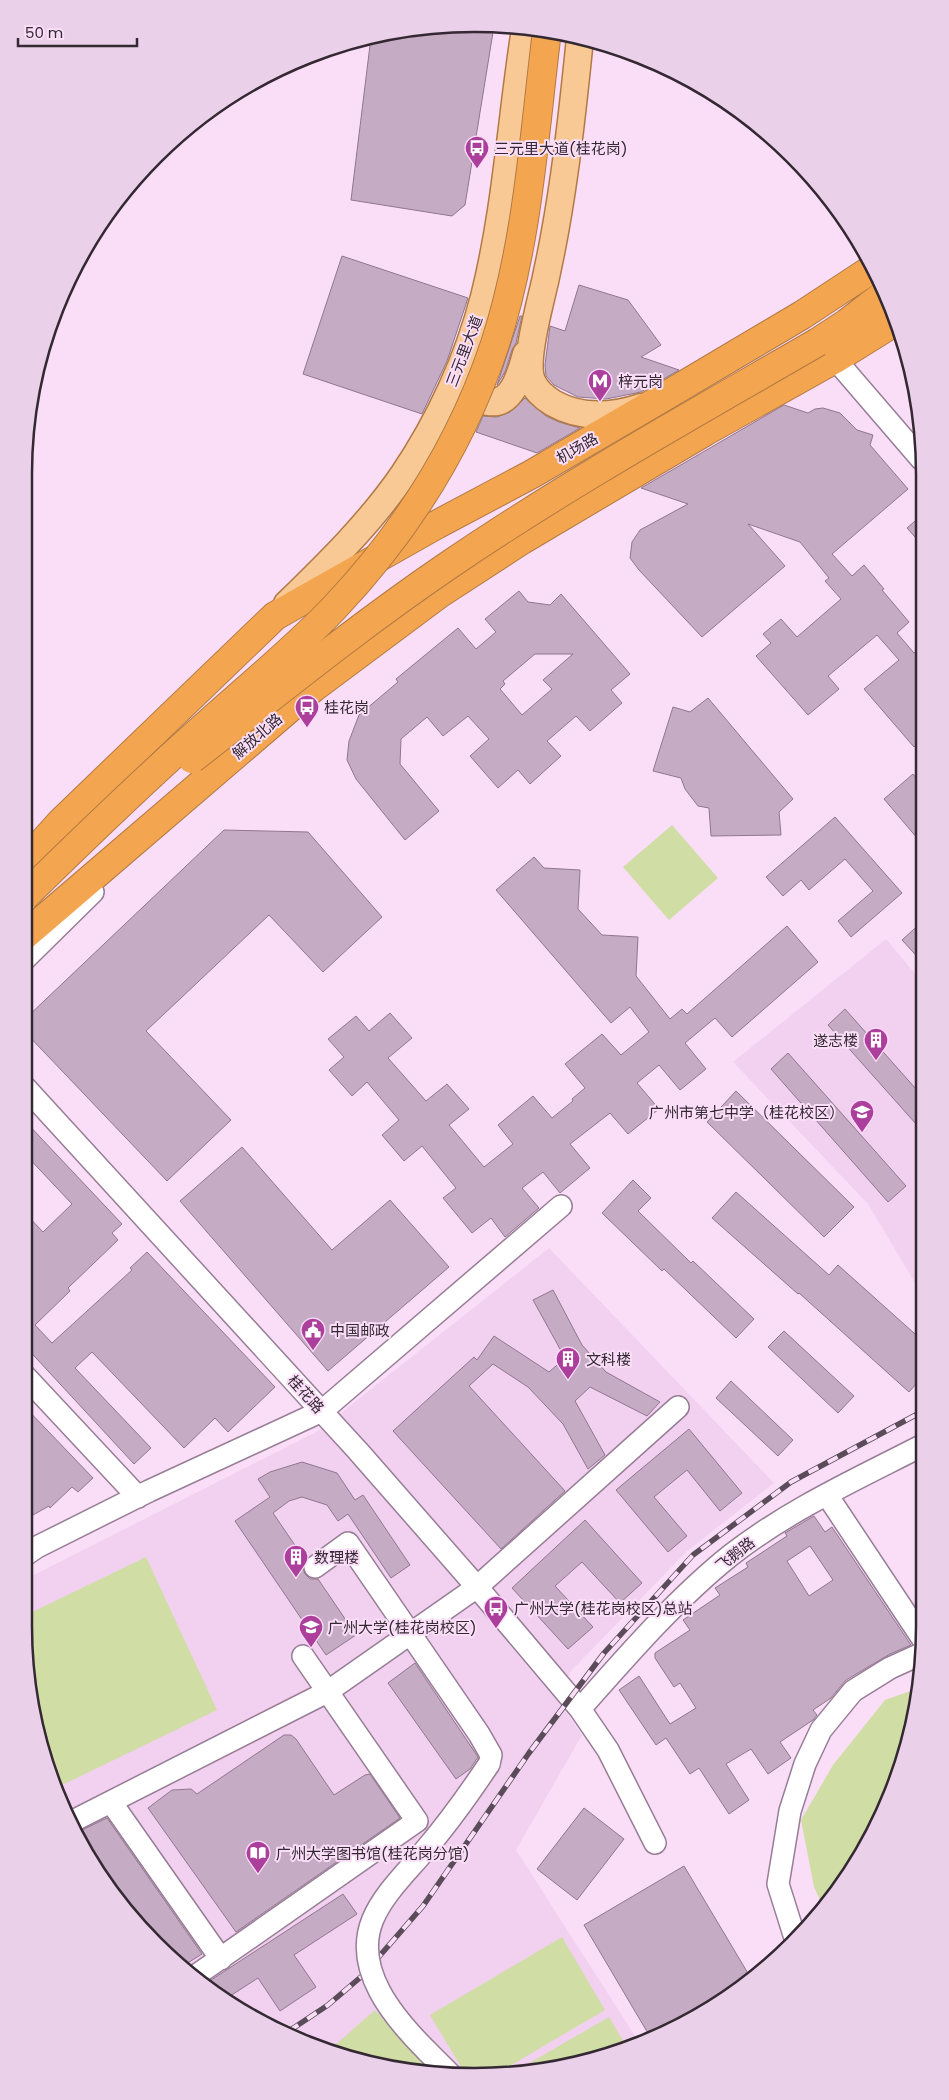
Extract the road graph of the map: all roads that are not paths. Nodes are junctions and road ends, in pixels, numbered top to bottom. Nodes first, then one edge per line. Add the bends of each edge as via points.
1 (524, 35) edge
2 (546, 38) edge
3 (560, 41) edge
4 (579, 46) edge
5 (530, 250) dead end
6 (867, 272) edge
7 (880, 298) edge
8 (890, 324) edge
9 (532, 337) junction
10 (826, 350) junction
11 (465, 355) junction
12 (657, 401) junction
13 (916, 452) edge
14 (532, 474) junction
15 (555, 521) junction
16 (275, 616) junction
17 (338, 668) junction
18 (205, 740) dead end
19 (235, 754) junction
20 (32, 852) edge
21 (32, 890) edge
22 (32, 891) edge
23 (32, 906) edge
24 (32, 929) edge
25 (32, 952) edge
26 (32, 1095) edge
27 (561, 1206) dead end
28 (32, 1384) edge
29 (678, 1406) dead end
30 (322, 1411) junction
31 (916, 1449) edge
32 (828, 1495) junction
33 (138, 1497) junction
34 (32, 1550) edge
35 (315, 1567) dead end
36 (477, 1587) junction
37 (916, 1629) edge
38 (409, 1635) junction
39 (303, 1656) dead end
40 (916, 1656) edge
41 (327, 1692) junction
42 (580, 1709) junction
43 (111, 1802) junction
44 (77, 1819) edge
45 (655, 1843) dead end
46 (793, 1932) edge
47 (221, 1958) junction
48 (200, 1972) edge
49 (443, 2067) edge

1 - 11 main road, 三元里大道 via 492,261
2 - 21 highway, bridge via 525,212 510,288 480,385 430,486 392,541 333,609 125,799
3 - 5 main road
4 - 9 main road via 560,201
6 - 12 highway, 机场路
7 - 10 highway via 847,323
8 - 10 highway
9 - 11 main road via 515,387 496,403 479,400 465,387 462,377
9 - 12 main road via 531,380 548,400 566,410 613,414
10 - 13 street
10 - 15 highway via 706,431
10 - 22 highway, bridge via 587,476 418,586 272,696
11 - 16 main road, 三元里大道 via 420,448 402,476 360,529
12 - 14 highway, 机场路
14 - 15 highway via 526,482 524,501 538,518
14 - 16 highway, 机场路
15 - 17 highway, 解放北路 via 438,594
16 - 17 highway via 315,625 328,635 338,650
16 - 20 highway
17 - 19 highway, 解放北路
18 - 23 main road via 93,841
19 - 24 highway, 解放北路
19 - 25 street
26 - 30 street, 桂花路
27 - 30 street
28 - 33 street
29 - 36 street
30 - 33 street
30 - 36 street, 桂花路
31 - 32 street, 飞鹅路
32 - 37 street
32 - 42 street, 飞鹅路 via 780,1521 725,1561 680,1603
33 - 34 street
35 - 38 street via 348,1543
36 - 38 street
36 - 42 street, 桂花路
38 - 41 street
38 - 49 street, bridge via 491,1755 490,1764 452,1819 387,1896 373,1919 368,1945 372,1974 380,1992 401,2024
39 - 41 street
40 - 46 street via 853,1692 821,1730 805,1764 790,1811 778,1884
41 - 43 street
41 - 47 street via 417,1821
42 - 45 street, 桂花路 via 608,1750
43 - 44 street
43 - 47 street
47 - 48 street

